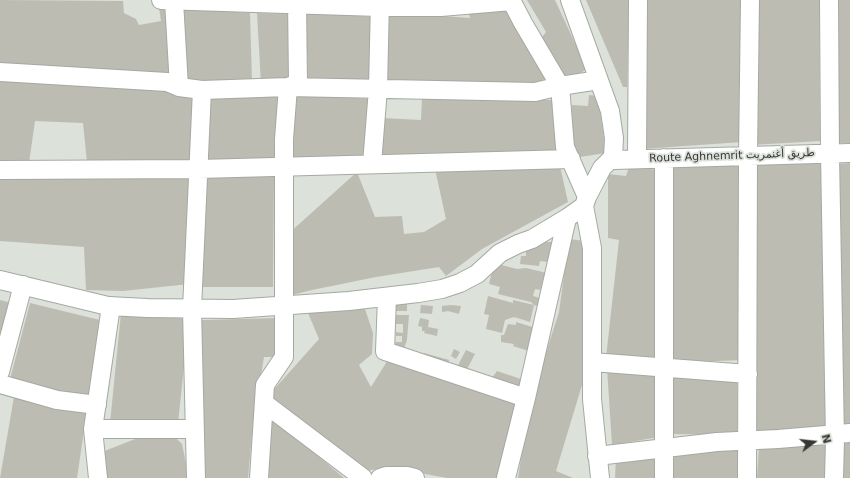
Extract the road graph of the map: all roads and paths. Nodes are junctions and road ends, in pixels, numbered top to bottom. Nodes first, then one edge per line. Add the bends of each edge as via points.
1 (511, 0) edge
2 (570, 0) edge
3 (638, 0) edge
4 (750, 0) edge
5 (829, 0) edge
6 (168, 1) edge
7 (297, 2) edge
8 (380, 4) edge
9 (0, 72) edge
10 (599, 80) junction
11 (179, 86) junction
12 (560, 86) junction
13 (288, 87) junction
14 (378, 89) junction
15 (202, 90) junction
16 (850, 153) edge
17 (830, 154) junction
18 (748, 156) junction
19 (614, 158) junction
20 (664, 158) junction
21 (571, 159) junction
22 (637, 159) junction
23 (372, 164) junction
24 (284, 166) junction
25 (0, 170) edge
26 (199, 170) junction
27 (585, 202) junction
28 (567, 218) junction
29 (0, 280) edge
30 (23, 285) junction
31 (387, 296) junction
32 (111, 306) junction
33 (284, 306) junction
34 (192, 309) junction
35 (592, 362) junction
36 (664, 368) junction
37 (0, 372) edge
38 (748, 374) junction
39 (0, 384) edge
40 (526, 398) junction
41 (264, 403) junction
42 (97, 405) junction
43 (93, 429) junction
44 (194, 429) junction
45 (842, 433) edge
46 (748, 441) junction
47 (665, 448) junction
48 (597, 456) junction
49 (98, 478) edge
50 (196, 478) edge
51 (259, 478) edge
52 (363, 478) edge
53 (380, 478) edge
54 (415, 478) edge
55 (506, 478) edge
56 (600, 478) edge
57 (664, 478) edge
58 (747, 478) edge
59 (834, 478) edge

1 - 8 street via 441,7
1 - 12 street
2 - 10 street
3 - 22 street
4 - 18 street
5 - 17 street
6 - 7 street
6 - 11 street
7 - 8 street
7 - 13 street via 298,83
8 - 14 street
9 - 11 street via 167,82
10 - 12 street
10 - 19 street via 613,125
11 - 15 street
12 - 14 street via 535,92
12 - 21 street via 565,147
13 - 14 street
13 - 15 street
13 - 24 street
14 - 23 street
15 - 26 street
16 - 17 street, Route Aghnemrit طريق أغنمريت
17 - 18 street, Route Aghnemrit طريق أغنمريت
17 - 45 street
18 - 20 street, Route Aghnemrit طريق أغنمريت
18 - 38 street
19 - 22 street, Route Aghnemrit طريق أغنمريت
19 - 27 street via 602,168
20 - 22 street, Route Aghnemrit طريق أغنمريت
20 - 36 street
21 - 23 street
21 - 27 street
23 - 24 street
24 - 26 street
24 - 33 street
25 - 26 street
26 - 34 street
27 - 28 street
27 - 35 street via 592,248
28 - 31 street via 500,254 477,274 460,283 442,289
28 - 40 street
29 - 30 street
30 - 32 street
30 - 37 street
31 - 33 street
31 - 40 street via 385,350
32 - 34 street
32 - 42 street
33 - 34 street
33 - 41 street via 284,357 265,385
34 - 44 street
35 - 36 street
35 - 48 street
36 - 38 street
36 - 47 street
38 - 46 street
39 - 42 street via 56,400
40 - 55 street
41 - 51 street
41 - 52 street
42 - 43 street
43 - 44 street
43 - 49 street
44 - 50 street
45 - 46 street
45 - 59 street
46 - 47 street
46 - 58 street
47 - 48 street
47 - 57 street
48 - 56 street
53 - 54 street

